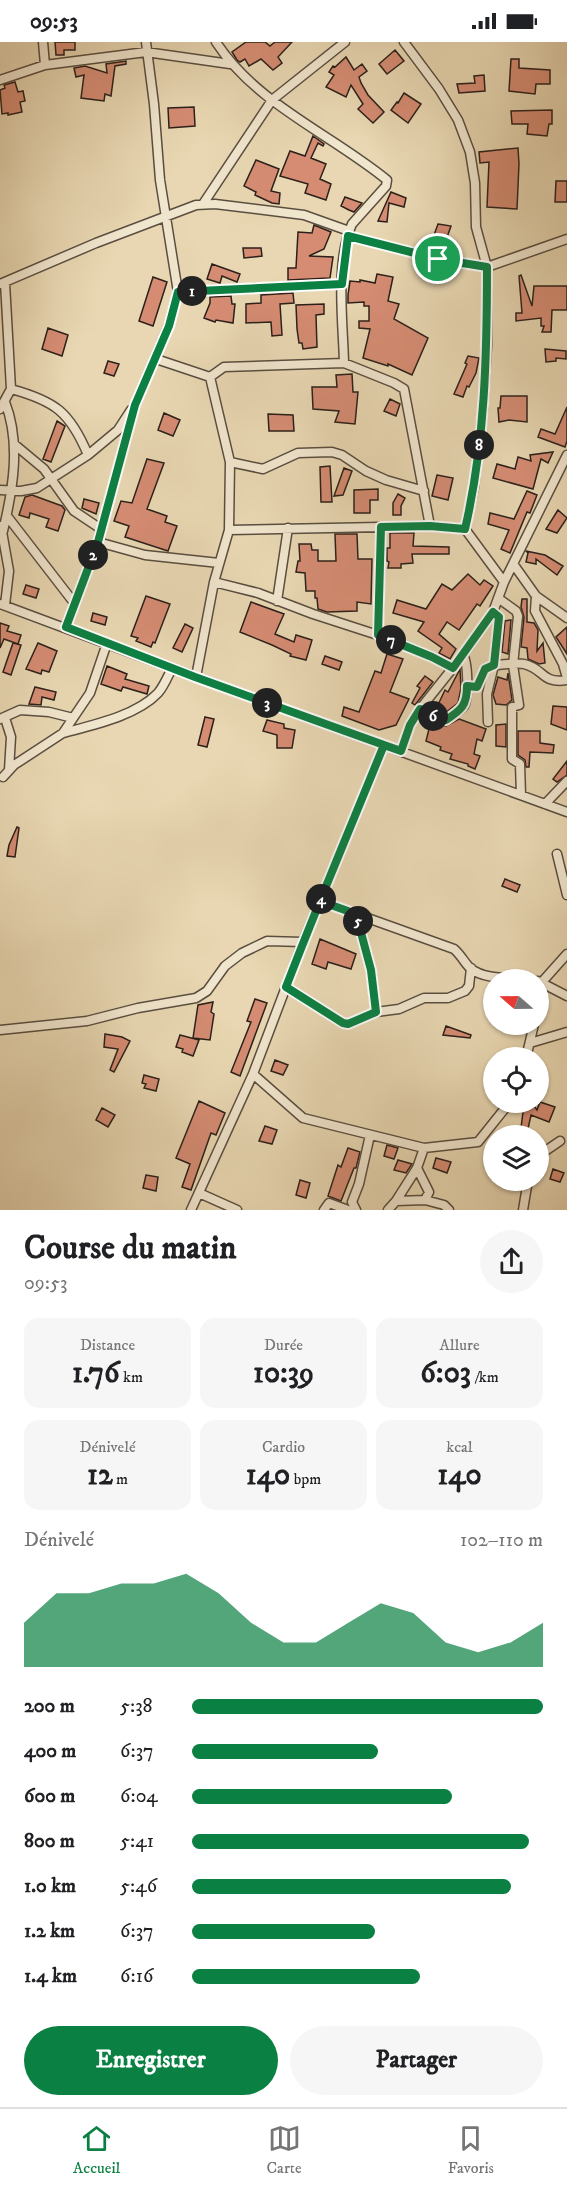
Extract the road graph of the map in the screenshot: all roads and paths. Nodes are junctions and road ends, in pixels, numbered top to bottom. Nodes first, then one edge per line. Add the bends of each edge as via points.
1 (43, 42) edge
2 (146, 42) edge
3 (216, 42) edge
4 (345, 42) edge
5 (404, 42) edge
6 (147, 52) junction
7 (230, 64) junction
8 (45, 65) junction
9 (0, 80) edge
10 (272, 99) junction
11 (202, 204) junction
12 (167, 215) junction
13 (349, 234) junction
14 (567, 239) edge
15 (487, 267) junction
16 (3, 283) edge
17 (342, 284) junction
18 (178, 292) junction
19 (156, 359) junction
20 (344, 363) junction
21 (210, 377) junction
22 (11, 389) junction
23 (135, 405) junction
24 (2, 406) edge
25 (14, 444) junction
26 (88, 455) junction
27 (567, 455) edge
28 (230, 462) junction
29 (565, 463) edge
30 (52, 478) junction
31 (0, 490) edge
32 (12, 491) junction
33 (423, 491) junction
34 (3, 523) edge
35 (430, 526) junction
36 (381, 527) junction
37 (288, 528) junction
38 (101, 529) junction
39 (465, 529) junction
40 (229, 530) junction
41 (98, 542) junction
42 (219, 563) junction
43 (514, 565) junction
44 (214, 582) junction
45 (504, 582) junction
46 (536, 596) junction
47 (498, 598) junction
48 (277, 601) junction
49 (3, 604) edge
50 (75, 604) junction
51 (493, 612) junction
52 (567, 618) edge
53 (66, 627) junction
54 (378, 635) junction
55 (107, 643) junction
56 (463, 655) junction
57 (564, 656) edge
58 (494, 665) junction
59 (513, 665) junction
60 (172, 668) junction
61 (453, 668) junction
62 (195, 677) junction
63 (567, 679) edge
64 (467, 686) junction
65 (420, 709) junction
66 (73, 718) junction
67 (2, 719) edge
68 (488, 722) dead end
69 (63, 733) junction
70 (384, 745) junction
71 (401, 751) junction
72 (567, 781) edge
73 (521, 795) junction
74 (545, 804) junction
75 (567, 812) edge
76 (556, 854) dead end
77 (567, 895) edge
78 (320, 901) junction
79 (356, 914) junction
80 (303, 942) junction
81 (567, 954) edge
82 (471, 968) junction
83 (549, 971) edge
84 (483, 974) edge
85 (286, 987) junction
86 (549, 987) edge
87 (567, 996) edge
88 (376, 1012) junction
89 (0, 1030) edge
90 (567, 1032) edge
91 (532, 1035) edge
92 (530, 1043) junction
93 (529, 1047) edge
94 (253, 1074) junction
95 (502, 1113) edge
96 (370, 1136) junction
97 (560, 1141) dead end
98 (424, 1148) junction
99 (549, 1148) edge
100 (417, 1168) junction
101 (526, 1191) edge
102 (199, 1193) junction
103 (425, 1200) junction
104 (396, 1202) junction
105 (191, 1210) edge
106 (237, 1210) edge
107 (324, 1210) edge
108 (348, 1210) edge
109 (356, 1210) edge
110 (388, 1210) edge
111 (449, 1210) edge
112 (523, 1210) edge

1 - 8 street
2 - 6 street
3 - 7 street
4 - 10 street
5 - 15 street via 458,120 470,152 476,227
6 - 7 street
6 - 8 street
6 - 12 street
7 - 10 street
8 - 9 street
10 - 11 street
10 - 13 street via 387,180 387,186 352,224
11 - 12 street
11 - 13 street via 304,215
12 - 16 street
12 - 18 street
13 - 15 street via 438,259
13 - 17 street
14 - 15 street
15 - 39 street via 483,409
16 - 22 street
17 - 18 street
17 - 20 street
18 - 19 street
19 - 21 street
19 - 23 street
20 - 21 street via 224,367
20 - 33 street via 404,389
21 - 28 street
22 - 24 street
22 - 26 street via 59,409 78,432
23 - 26 street via 118,430
23 - 38 street
24 - 25 street via 10,416
25 - 30 street
25 - 32 street
26 - 30 street
27 - 29 street
28 - 33 street via 263,469 298,453 332,452 386,480
28 - 40 street
29 - 43 street
30 - 32 street via 29,490
30 - 38 street via 74,511
31 - 32 street
32 - 34 street
33 - 35 street
34 - 49 street via 9,571
34 - 50 street
35 - 36 street
35 - 39 street
36 - 37 street
36 - 54 street
37 - 40 street
37 - 48 street
38 - 41 street
39 - 45 street
40 - 42 street
41 - 42 street via 145,555
41 - 50 street
42 - 44 street
43 - 45 street
43 - 46 street
44 - 48 street
44 - 62 street
45 - 47 street
46 - 52 street
46 - 57 street via 536,610
47 - 51 street
47 - 59 street via 518,613
48 - 54 street
49 - 53 street
50 - 53 street
51 - 56 street
51 - 58 street via 499,617
53 - 55 street
54 - 61 street
55 - 60 street
55 - 66 street via 90,693
56 - 61 street
56 - 64 street via 468,666
57 - 63 street
58 - 59 street
58 - 64 street via 485,669 477,687
58 - 68 street via 487,694
59 - 63 street via 522,663 539,669 548,680
59 - 73 street via 519,705 511,708 512,759 520,764
60 - 62 street
60 - 69 street via 159,692 143,704 103,723
61 - 65 street
62 - 70 street
64 - 65 street via 464,706 447,720
65 - 71 street
66 - 67 street via 20,710
66 - 69 street
67 - 69 street via 11,736 6,774
70 - 71 street
70 - 78 street
71 - 73 street
72 - 74 street
73 - 74 street
74 - 75 street
76 - 77 street
78 - 79 street
78 - 80 street
79 - 82 street via 454,949
79 - 88 street via 371,970
80 - 85 street
80 - 89 street via 267,941 242,952 225,966 207,992 196,998 87,1021
81 - 83 street
82 - 84 street
82 - 88 street via 465,991
85 - 88 street via 343,1023
85 - 94 street
86 - 87 street
90 - 92 street
91 - 92 street
92 - 93 street
94 - 96 street via 303,1118
94 - 102 street
95 - 98 street via 478,1142
96 - 98 street
96 - 109 street via 352,1202
97 - 99 street
98 - 100 street
100 - 103 street via 429,1192
100 - 104 street
101 - 112 street
102 - 105 street
102 - 106 street
103 - 104 street
103 - 111 street
104 - 110 street
107 - 108 street via 329,1203

